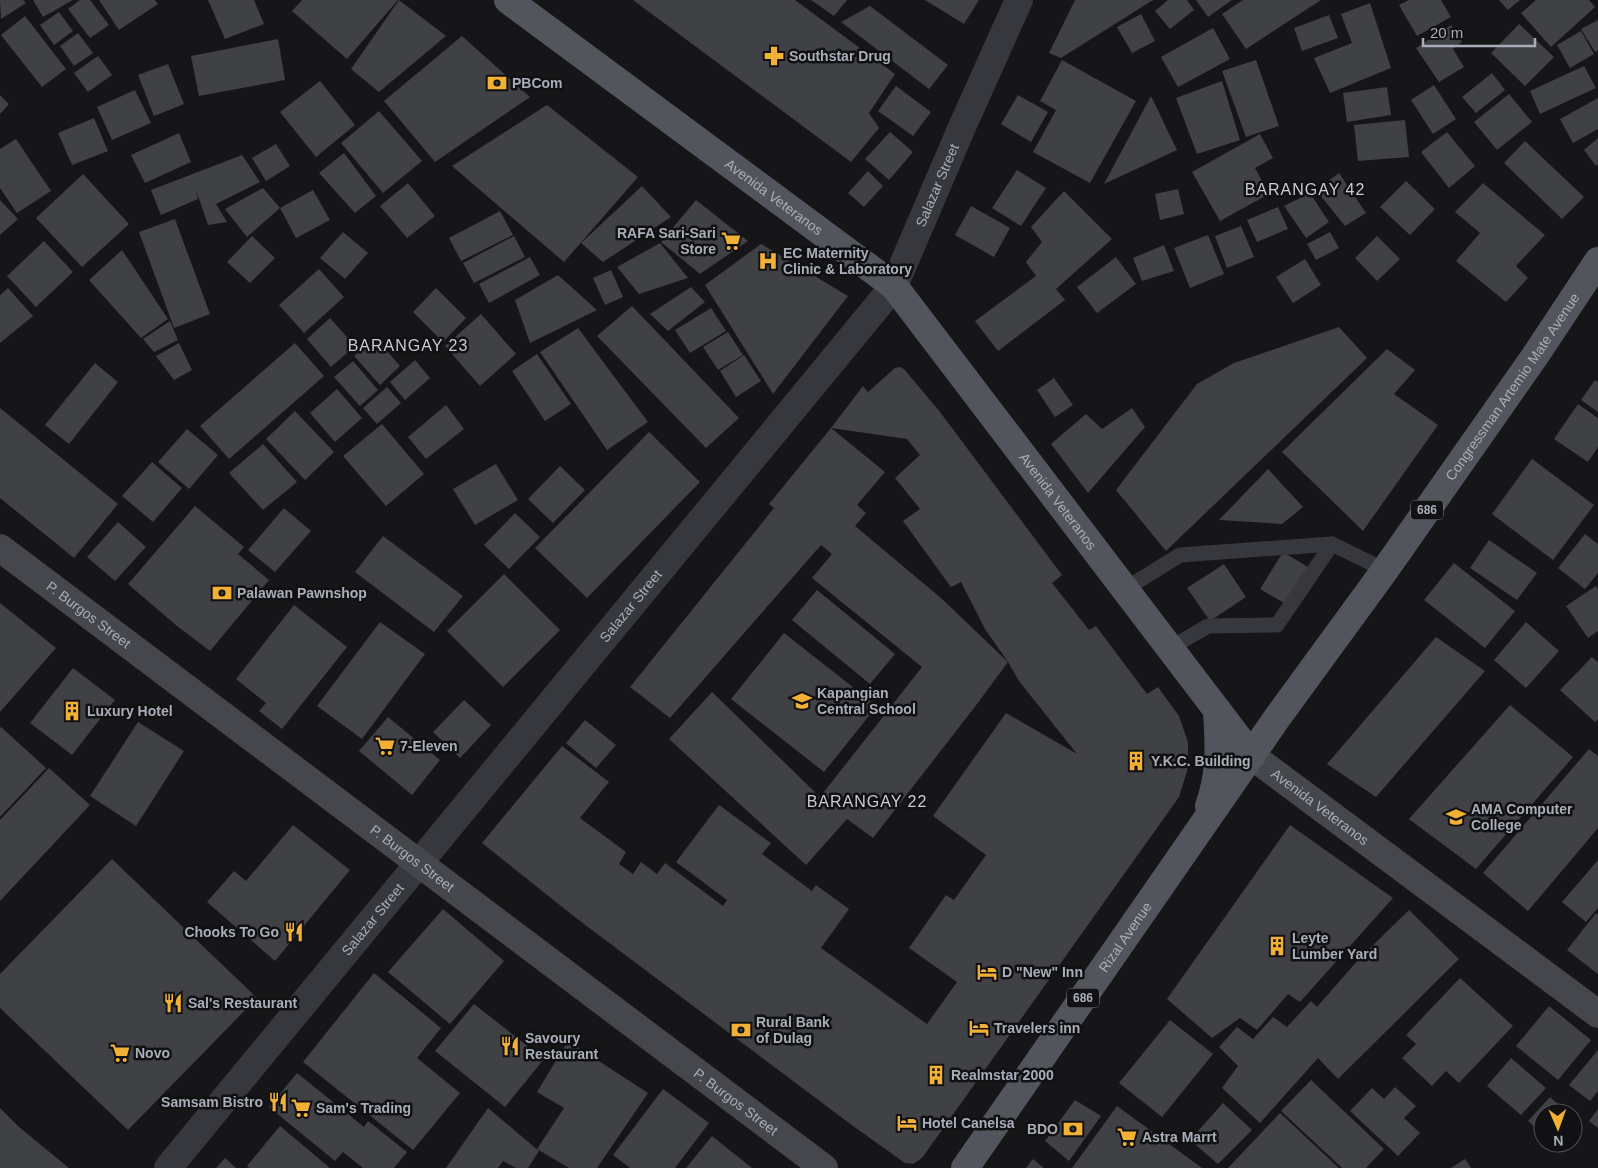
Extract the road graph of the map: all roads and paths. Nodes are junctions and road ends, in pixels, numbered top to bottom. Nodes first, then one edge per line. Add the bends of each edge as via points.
1 (508, 0) edge
2 (1019, 0) edge
3 (1598, 261) edge
4 (894, 286) junction
5 (1332, 544) junction
6 (0, 548) edge
7 (1384, 570) junction
8 (1125, 589) junction
9 (1170, 648) junction
10 (1217, 710) junction
11 (1252, 756) junction
12 (1201, 829) junction
13 (419, 863) junction
14 (1598, 1014) edge
15 (168, 1168) edge
16 (824, 1168) edge
17 (964, 1168) edge

1 - 4 main road, Avenida Veteranos
2 - 4 street, Salazar Street
3 - 7 main road, Congressman Artemio Mate Avenue / 686
4 - 8 main road, Avenida Veteranos
4 - 13 street, Salazar Street
5 - 7 lane
5 - 8 lane via 1180,555
5 - 9 lane via 1277,625 1208,626
6 - 13 main road, P. Burgos Street
7 - 11 main road, Congressman Artemio Mate Avenue / 686
8 - 9 main road, Avenida Veteranos
9 - 10 main road, Avenida Veteranos
10 - 11 main road, Avenida Veteranos
10 - 12 main road via 1218,773
11 - 12 main road, Rizal Avenue / 686
11 - 14 main road, Avenida Veteranos
12 - 17 main road, Rizal Avenue / 686
13 - 15 street, Salazar Street
13 - 16 main road, P. Burgos Street

